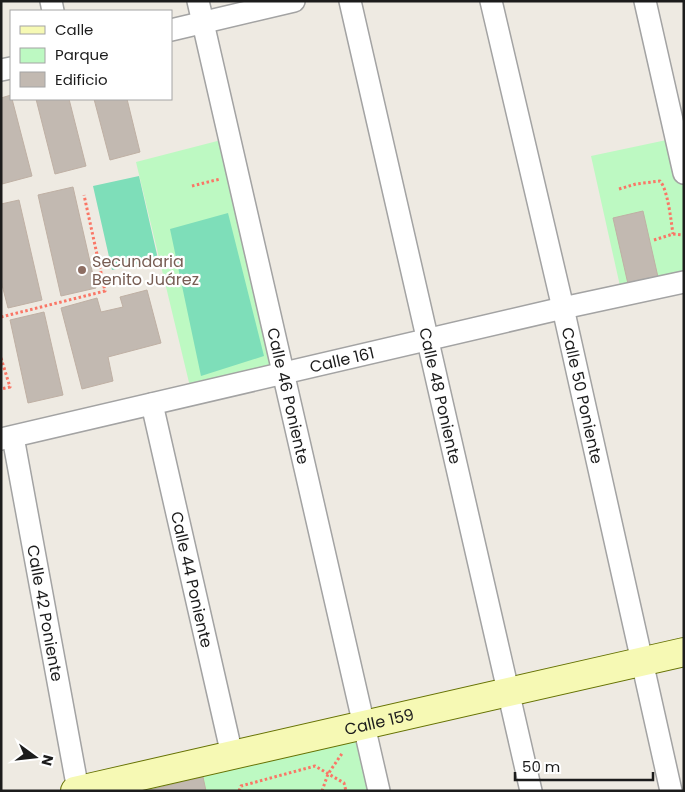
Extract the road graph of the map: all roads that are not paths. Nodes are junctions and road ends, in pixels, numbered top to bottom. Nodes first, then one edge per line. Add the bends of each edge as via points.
1 (198, 1) edge
2 (294, 1) edge
3 (350, 1) edge
4 (491, 1) edge
5 (645, 1) edge
6 (203, 23) junction
7 (172, 30) edge
8 (684, 173) edge
9 (684, 282) edge
10 (563, 308) junction
11 (428, 339) junction
12 (283, 373) junction
13 (152, 404) junction
14 (7, 438) edge
15 (684, 652) edge
16 (642, 661) junction
17 (508, 692) junction
18 (364, 725) junction
19 (232, 755) junction
20 (77, 790) edge
21 (379, 791) edge
22 (531, 791) edge
23 (671, 791) edge

1 - 6 street, Calle 46 Poniente
2 - 6 street
3 - 11 street, Calle 48 Poniente
4 - 10 street, Calle 50 Poniente
5 - 8 street
6 - 7 street
6 - 12 street, Calle 46 Poniente
9 - 10 street, Calle 161
10 - 11 street, Calle 161
10 - 16 street, Calle 50 Poniente
11 - 12 street, Calle 161
11 - 17 street, Calle 48 Poniente
12 - 13 street, Calle 161
12 - 18 street, Calle 46 Poniente
13 - 14 street, Calle 161
13 - 19 street, Calle 44 Poniente
14 - 20 street, Calle 42 Poniente
15 - 16 street, Calle 159
16 - 17 street, Calle 159
16 - 23 street, Calle 50 Poniente
17 - 18 street, Calle 159
17 - 22 street, Calle 48 Poniente
18 - 19 street, Calle 159
18 - 21 street, Calle 46 Poniente
19 - 20 street, Calle 159

